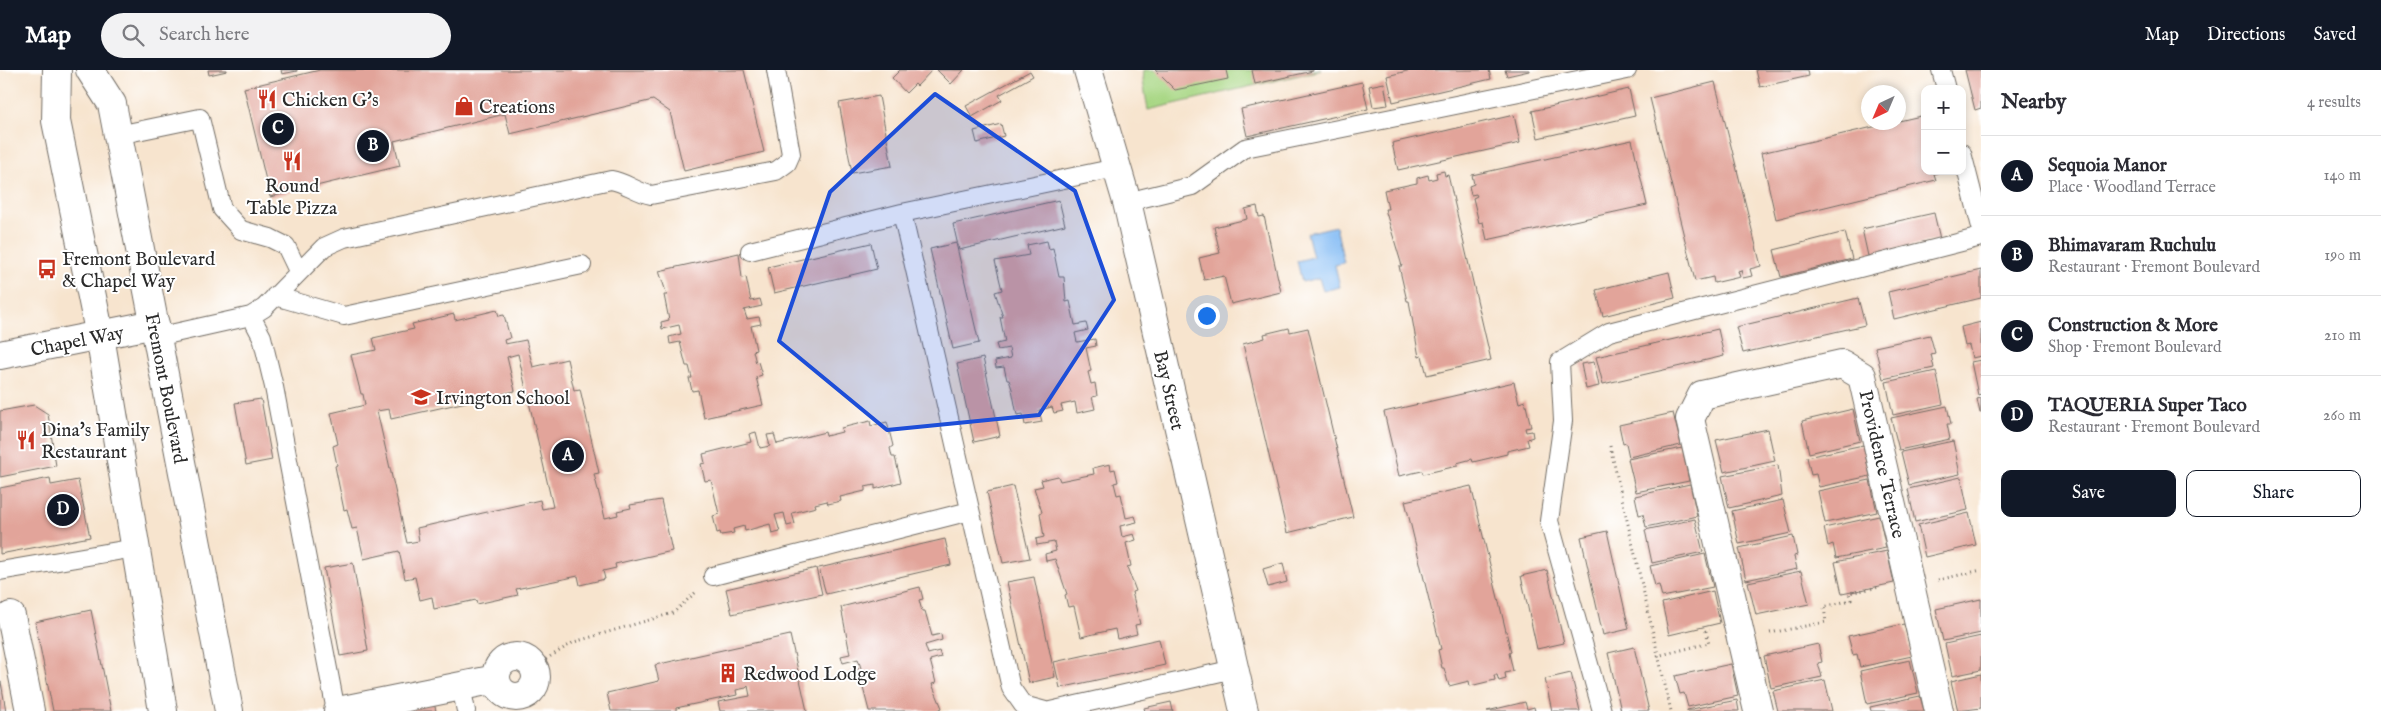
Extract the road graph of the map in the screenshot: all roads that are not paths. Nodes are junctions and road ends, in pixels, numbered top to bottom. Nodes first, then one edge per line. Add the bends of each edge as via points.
1 (57, 70) edge
2 (90, 70) edge
3 (776, 70) edge
4 (1088, 70) edge
5 (1627, 70) edge
6 (1941, 70) edge
7 (1945, 85) edge
8 (118, 135) junction
9 (1116, 168) junction
10 (1966, 169) edge
11 (1126, 202) junction
12 (902, 212) junction
13 (1981, 227) edge
14 (1981, 237) edge
15 (750, 251) dead end
16 (582, 265) dead end
17 (298, 271) junction
18 (275, 296) junction
19 (251, 316) junction
20 (156, 331) junction
21 (100, 336) junction
22 (0, 355) edge
23 (970, 511) junction
24 (135, 548) junction
25 (0, 571) edge
26 (713, 576) road end
27 (11, 616) dead end
28 (533, 667) road end
29 (1234, 669) junction
30 (464, 699) edge
31 (30, 711) edge
32 (163, 711) edge
33 (229, 711) edge
34 (337, 711) edge
35 (1045, 711) edge
36 (1050, 711) edge
37 (1244, 711) edge
38 (1602, 711) edge
39 (1758, 711) edge
40 (1939, 711) edge

1 - 21 street via 56,121
2 - 8 street, Fremont Boulevard via 112,104
3 - 17 lane via 791,154 787,163 776,171 651,195 611,180 344,238 324,247
4 - 9 street, Bay Street
5 - 11 lane via 1244,148 1192,186
6 - 7 lane
8 - 17 lane via 200,118 222,209 241,230 286,246
8 - 20 street, Fremont Boulevard
9 - 11 street, Bay Street
9 - 12 lane
10 - 13 lane
11 - 29 street, Bay Street
12 - 15 lane
12 - 23 lane
14 - 38 lane via 1610,332 1560,362 1563,421 1549,521
16 - 18 lane via 344,316
17 - 18 lane
18 - 19 lane
19 - 20 lane
19 - 34 lane via 262,337 274,387
20 - 21 street, Chapel Way
20 - 33 street, Fremont Boulevard
21 - 22 street, Chapel Way
21 - 24 street
23 - 26 lane
23 - 35 lane via 1011,688 1023,705
24 - 25 lane
24 - 32 street
27 - 31 street
28 - 30 street via 535,682 526,694 510,696 498,686 496,679
29 - 36 lane
29 - 37 street, Bay Street
30 - 34 street
39 - 40 street, Providence Terrace via 1690,419 1702,395 1842,364 1862,376

